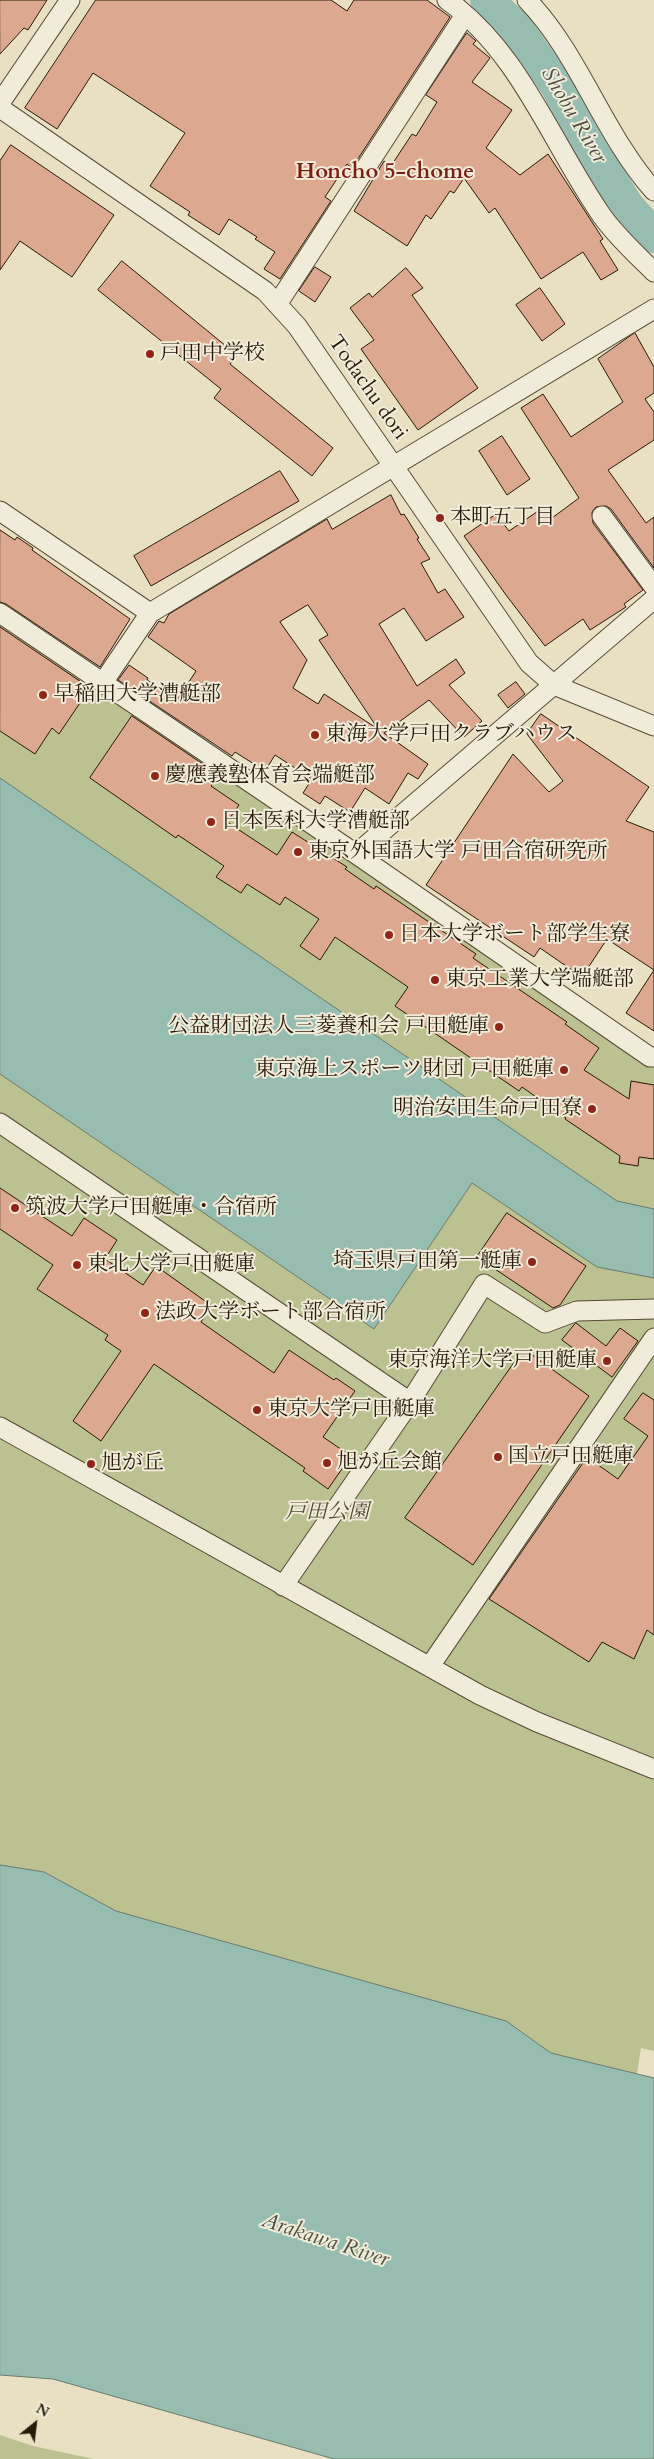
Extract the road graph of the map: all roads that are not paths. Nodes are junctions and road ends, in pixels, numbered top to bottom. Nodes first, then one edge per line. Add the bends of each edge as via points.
1 (70, 0) edge
2 (446, 0) edge
3 (527, 0) edge
4 (465, 15) junction
5 (0, 103) edge
6 (0, 108) edge
7 (654, 191) edge
8 (654, 272) edge
9 (278, 303) junction
10 (654, 309) edge
11 (394, 466) junction
12 (0, 511) edge
13 (602, 516) dead end
14 (654, 587) edge
15 (654, 599) edge
16 (0, 613) edge
17 (150, 613) junction
18 (104, 681) junction
19 (554, 685) junction
20 (654, 726) edge
21 (356, 854) junction
22 (654, 1057) edge
23 (0, 1123) edge
24 (654, 1309) edge
25 (654, 1338) edge
26 (410, 1402) junction
27 (0, 1427) edge
28 (283, 1586) junction
29 (430, 1666) junction
30 (654, 1768) edge

1 - 5 street
2 - 4 street
3 - 7 street via 541,14 635,170
4 - 8 street via 491,40 507,62 602,216
4 - 9 street
6 - 9 street, Todachu dori via 252,280
9 - 11 street, Todachu dori
10 - 11 street
11 - 17 street
11 - 19 street, Todachu dori via 529,663
12 - 17 street
13 - 14 street
15 - 19 street
16 - 18 street
17 - 18 street
18 - 21 street
19 - 20 street, Todachu dori
19 - 21 street
21 - 22 street
23 - 26 street
24 - 26 street via 577,1311 545,1323 484,1284
25 - 29 street
26 - 28 street
27 - 28 street
28 - 29 street
29 - 30 street via 480,1695 537,1722

